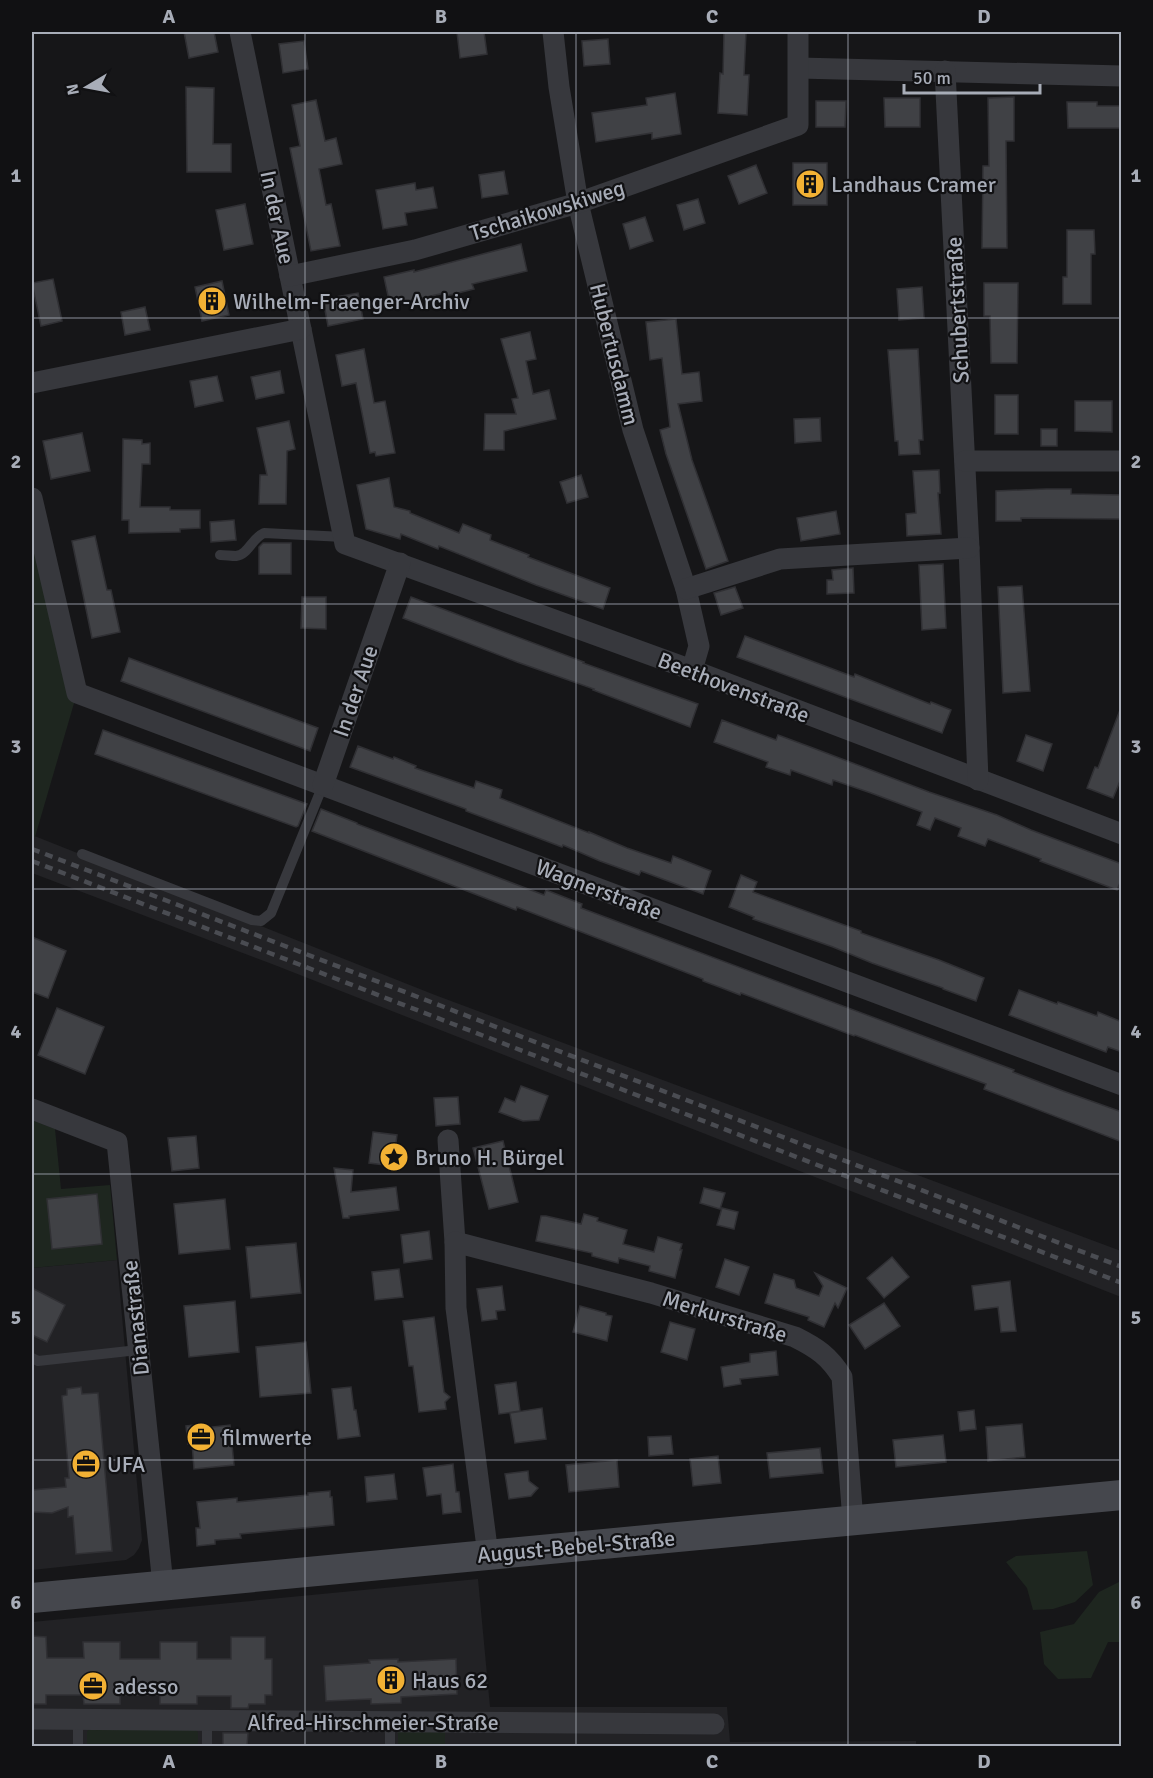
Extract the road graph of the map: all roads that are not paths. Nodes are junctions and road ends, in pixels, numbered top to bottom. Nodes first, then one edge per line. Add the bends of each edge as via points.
1 (240, 32) edge
2 (553, 32) edge
3 (798, 32) edge
4 (799, 68) junction
5 (945, 71) junction
6 (1122, 76) edge
7 (578, 203) junction
8 (290, 276) junction
9 (301, 328) junction
10 (32, 382) edge
11 (965, 461) junction
12 (1122, 461) edge
13 (32, 498) edge
14 (345, 541) junction
15 (969, 548) junction
16 (220, 555) dead end
17 (400, 563) junction
18 (686, 590) junction
19 (692, 670) junction
20 (978, 780) junction
21 (323, 785) junction
22 (1122, 834) edge
23 (82, 854) dead end
24 (1122, 1085) edge
25 (32, 1109) edge
26 (448, 1140) dead end
27 (455, 1242) junction
28 (138, 1350) junction
29 (32, 1358) edge
30 (1122, 1495) edge
31 (853, 1521) junction
32 (488, 1555) junction
33 (163, 1585) junction
34 (32, 1598) edge
35 (32, 1719) edge
36 (78, 1719) junction
37 (207, 1720) junction
38 (390, 1722) junction
39 (714, 1724) dead end
40 (78, 1746) edge
41 (207, 1746) edge
42 (390, 1746) edge

1 - 8 street, In der Aue
2 - 7 street, Hubertusdamm
3 - 4 street
4 - 5 street
4 - 7 street, Tschaikowskiweg via 798,125
5 - 6 street
5 - 11 street, Schubertstraße
7 - 8 street, Tschaikowskiweg via 415,250
7 - 18 street, Hubertusdamm via 633,430
8 - 9 street, In der Aue
9 - 10 street
9 - 14 street, In der Aue
11 - 12 street
11 - 15 street, Schubertstraße
13 - 21 street, Wagnerstraße via 76,693
14 - 16 lane via 264,532 256,536 244,553
14 - 17 street, Beethovenstraße
15 - 18 street via 780,559
15 - 20 street, Schubertstraße
17 - 19 street, Beethovenstraße
17 - 21 street, In der Aue
18 - 19 street, Hubertusdamm via 699,646
19 - 20 street, Beethovenstraße
20 - 22 street, Beethovenstraße
21 - 23 lane via 271,913 261,921
21 - 24 street, Wagnerstraße
25 - 28 street, Dianastraße via 117,1142
26 - 27 street
27 - 31 street, Merkurstraße via 662,1296 795,1337 815,1347 842,1377
27 - 32 street via 456,1308
28 - 29 lane via 38,1361
28 - 33 street, Dianastraße
30 - 31 street, August-Bebel-Straße
31 - 32 street, August-Bebel-Straße
32 - 33 street, August-Bebel-Straße
33 - 34 street, August-Bebel-Straße
35 - 36 street, Alfred-Hirschmeier-Straße
36 - 37 street, Alfred-Hirschmeier-Straße
36 - 40 lane
37 - 38 street, Alfred-Hirschmeier-Straße
37 - 41 lane
38 - 39 street, Alfred-Hirschmeier-Straße
38 - 42 lane

